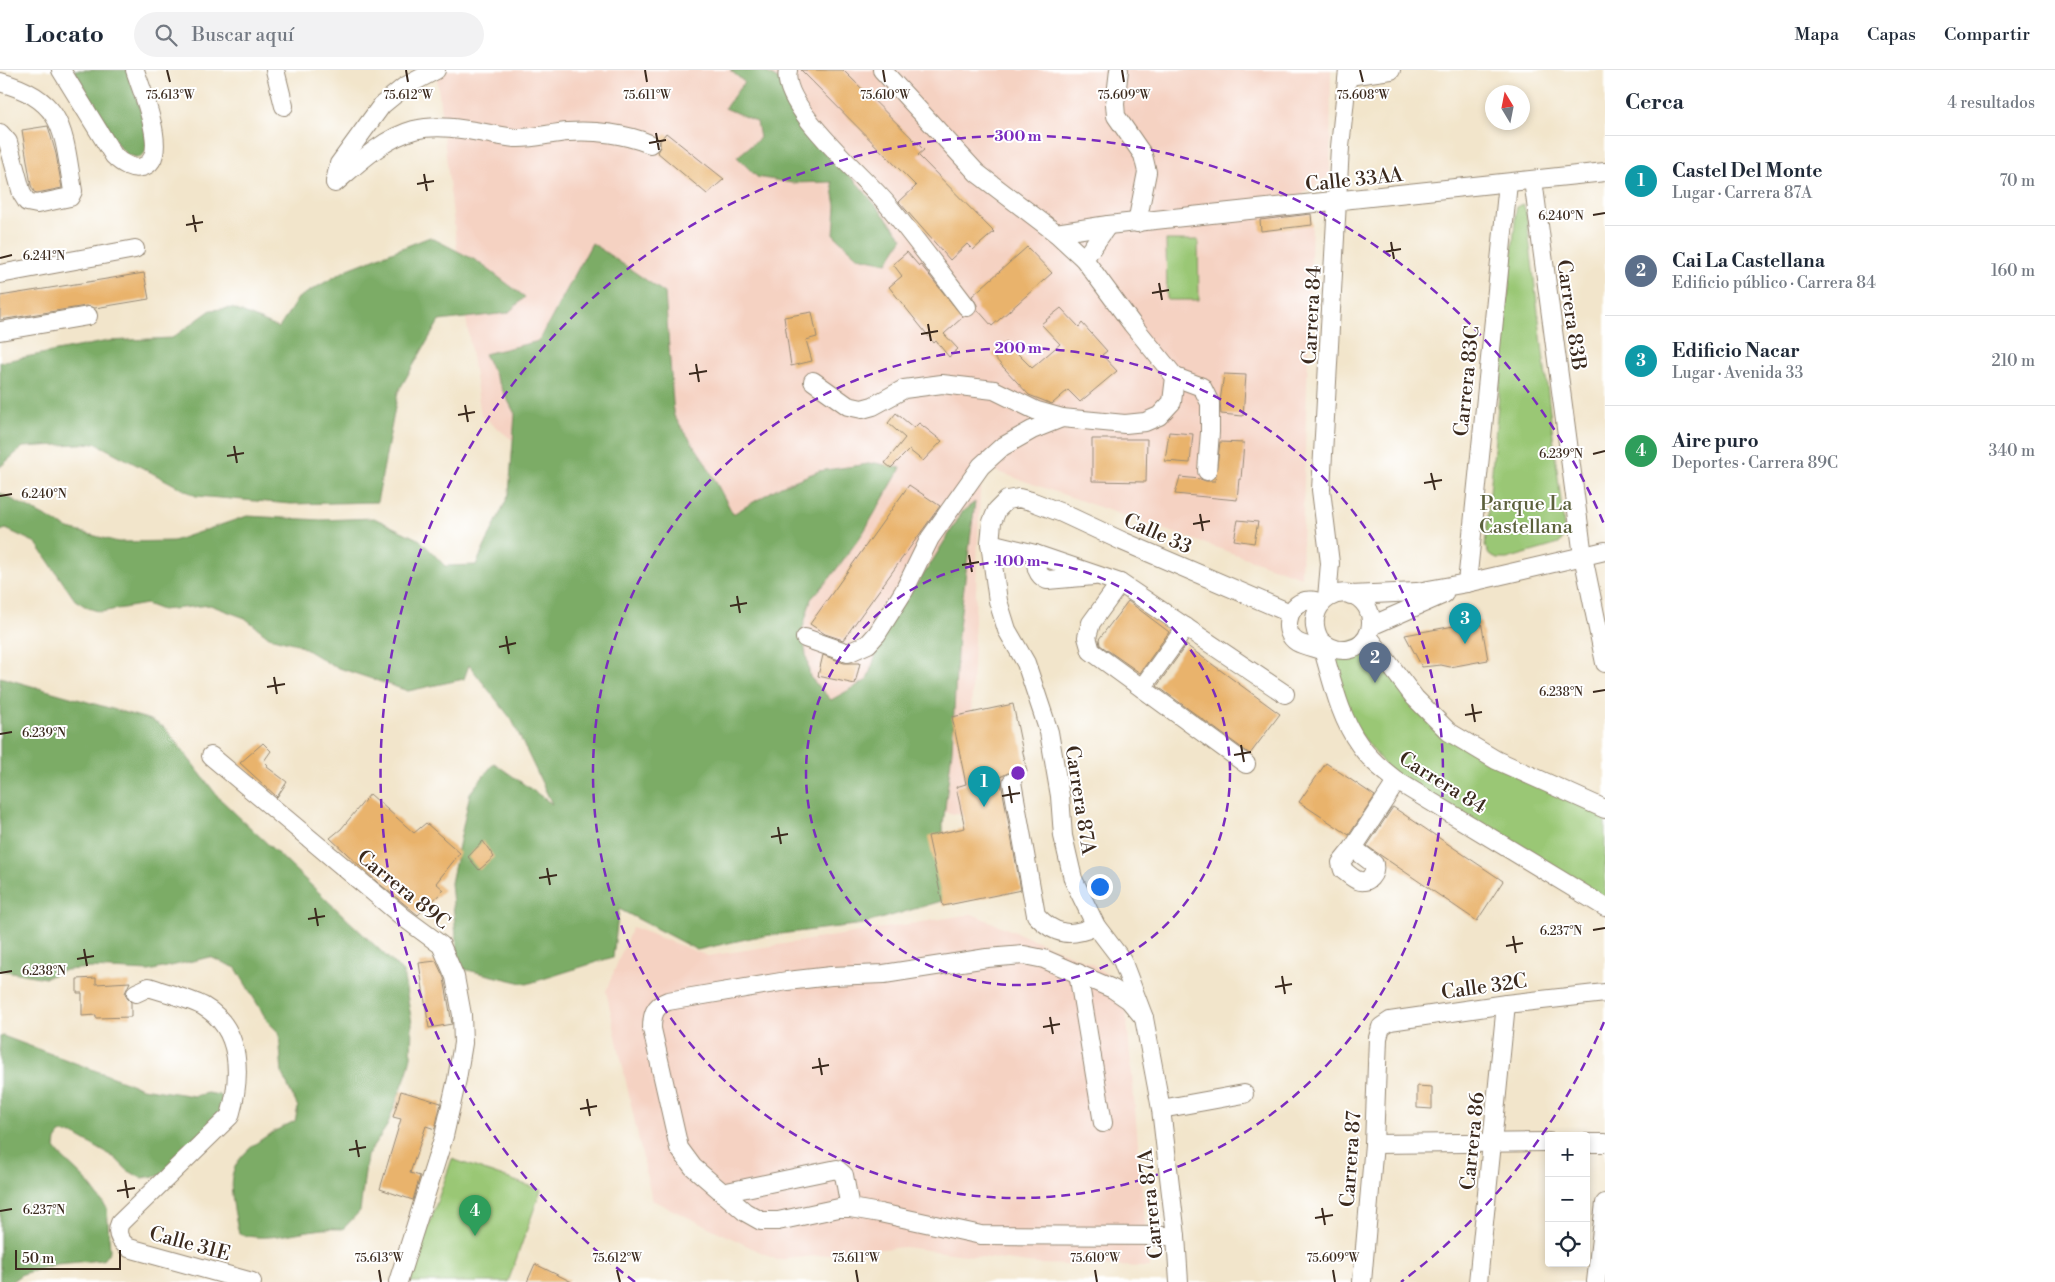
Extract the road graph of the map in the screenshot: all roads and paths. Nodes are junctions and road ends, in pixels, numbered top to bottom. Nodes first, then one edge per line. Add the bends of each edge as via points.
1 (61, 70) edge
2 (135, 70) edge
3 (275, 70) edge
4 (436, 70) edge
5 (788, 70) edge
6 (882, 70) edge
7 (1119, 70) edge
8 (1391, 70) edge
9 (1348, 73) edge
10 (0, 82) edge
11 (284, 106) dead end
12 (0, 133) edge
13 (650, 144) dead end
14 (1605, 172) edge
15 (1533, 180) junction
16 (1508, 183) junction
17 (1339, 202) junction
18 (1136, 223) junction
19 (1108, 226) junction
20 (1056, 233) junction
21 (135, 249) dead end
22 (1084, 259) junction
23 (0, 274) edge
24 (967, 307) dead end
25 (88, 316) dead end
26 (0, 331) edge
27 (1175, 376) junction
28 (813, 381) dead end
29 (1062, 418) junction
30 (1207, 471) dead end
31 (1007, 500) joint
32 (990, 543) junction
33 (1605, 551) edge
34 (1042, 556) junction
35 (1583, 556) junction
36 (1097, 575) junction
37 (1120, 583) junction
38 (1467, 583) junction
39 (1336, 597) junction
40 (1290, 613) junction
41 (1186, 627) junction
42 (1370, 631) junction
43 (805, 638) dead end
44 (1322, 645) junction
45 (1605, 663) edge
46 (1142, 688) junction
47 (1285, 694) dead end
48 (211, 756) dead end
49 (1246, 764) dead end
50 (1398, 781) junction
51 (1012, 782) dead end
52 (1605, 810) edge
53 (1353, 848) dead end
54 (1605, 907) edge
55 (1096, 926) junction
56 (1078, 973) junction
57 (136, 993) dead end
58 (1605, 993) edge
59 (1506, 1004) junction
60 (1144, 1018) junction
61 (1378, 1038) joint
62 (1244, 1094) dead end
63 (1161, 1109) junction
64 (1103, 1123) dead end
65 (1493, 1142) junction
66 (1545, 1142) edge
67 (1590, 1142) edge
68 (1605, 1143) edge
69 (1374, 1144) junction
70 (722, 1193) junction
71 (1605, 1202) edge
72 (850, 1208) junction
73 (1176, 1236) junction
74 (252, 1282) edge
75 (398, 1282) edge
76 (1179, 1282) edge
77 (1362, 1282) edge
78 (1478, 1282) edge
79 (1596, 1282) edge

1 - 2 street via 114,156 139,168 154,157 156,138
3 - 11 street
4 - 13 street via 404,87 382,105 340,164 335,183 389,142 412,130 436,126 518,138 598,132
5 - 24 street via 786,77 795,100 813,125 887,203
6 - 20 street via 977,173
7 - 18 street via 1116,116 1143,155 1147,172
8 - 9 street
9 - 17 street, Carrera 84 via 1340,147
10 - 12 street via 23,90 52,111 58,120 73,191 70,197 36,204 27,202 8,142
14 - 15 street, Calle 33AA
15 - 16 street, Calle 33AA
15 - 35 street, Carrera 83B
16 - 17 street, Calle 33AA
16 - 38 street, Carrera 83C
17 - 18 street, Calle 33AA
17 - 39 street, Carrera 84 via 1321,490
18 - 19 street, Calle 33AA
19 - 20 street, Calle 33AA
19 - 22 street
20 - 22 street
21 - 23 street
22 - 27 street
25 - 26 street
27 - 29 street via 1172,402 1160,416 1144,422 1125,424
27 - 30 street via 1202,387 1210,403
28 - 29 street via 848,406 862,409 904,388 942,384 994,390 1037,411
29 - 43 street via 1002,447 981,466 930,538 904,591 868,644 848,653
31 - 32 street, Carrera 87A via 997,510 992,522
31 - 40 street, Calle 33 via 1020,498 1062,513
32 - 34 street
32 - 55 street, Carrera 87A via 1000,608 1007,630 1026,663 1048,732 1060,796 1063,836 1073,878
33 - 35 street
34 - 36 street
34 - 36 street via 1036,568 1040,577 1047,580
35 - 38 street
35 - 45 street, Carrera 83B
36 - 37 street
37 - 41 street
37 - 46 street via 1091,623 1087,637 1091,651
38 - 39 street via 1417,592
38 - 42 street
39 - 40 street via 1302,602
39 - 42 street via 1365,604 1371,618
39 - 44 street via 1314,617
40 - 44 street via 1288,625 1296,642
41 - 46 street
41 - 47 street
42 - 44 street via 1358,646 1345,650
42 - 52 street via 1415,698 1449,732 1496,760
44 - 50 street, Carrera 84 via 1351,732 1376,764
46 - 49 street
48 - 75 street, Carrera 89C via 441,944 455,977 463,1043 457,1079 444,1136
50 - 53 street
50 - 54 street, Carrera 84
51 - 55 street via 1036,915 1064,933 1080,933
55 - 60 street, Carrera 87A via 1122,960
56 - 60 street via 1113,989 1129,1000
56 - 64 street
56 - 70 street via 1044,959 1024,955 884,974 786,981 661,1003 652,1016 652,1029 679,1148 693,1167
57 - 74 street, Calle 31E via 149,987 203,1006 230,1034 238,1065 230,1116 120,1223 117,1229 120,1241 129,1248
58 - 59 street, Calle 32C
59 - 61 street, Calle 32C via 1390,1021 1382,1027
59 - 65 street, Carrera 86
60 - 63 street, Carrera 87A
61 - 69 street, Carrera 87
62 - 63 street
63 - 73 street, Carrera 87A
65 - 66 street
65 - 69 street
65 - 78 street, Carrera 86
67 - 68 street
69 - 77 street, Carrera 87
70 - 72 street via 761,1221
70 - 72 street via 837,1169 844,1175
71 - 79 street
72 - 73 street via 981,1235
73 - 76 street, Carrera 87A

